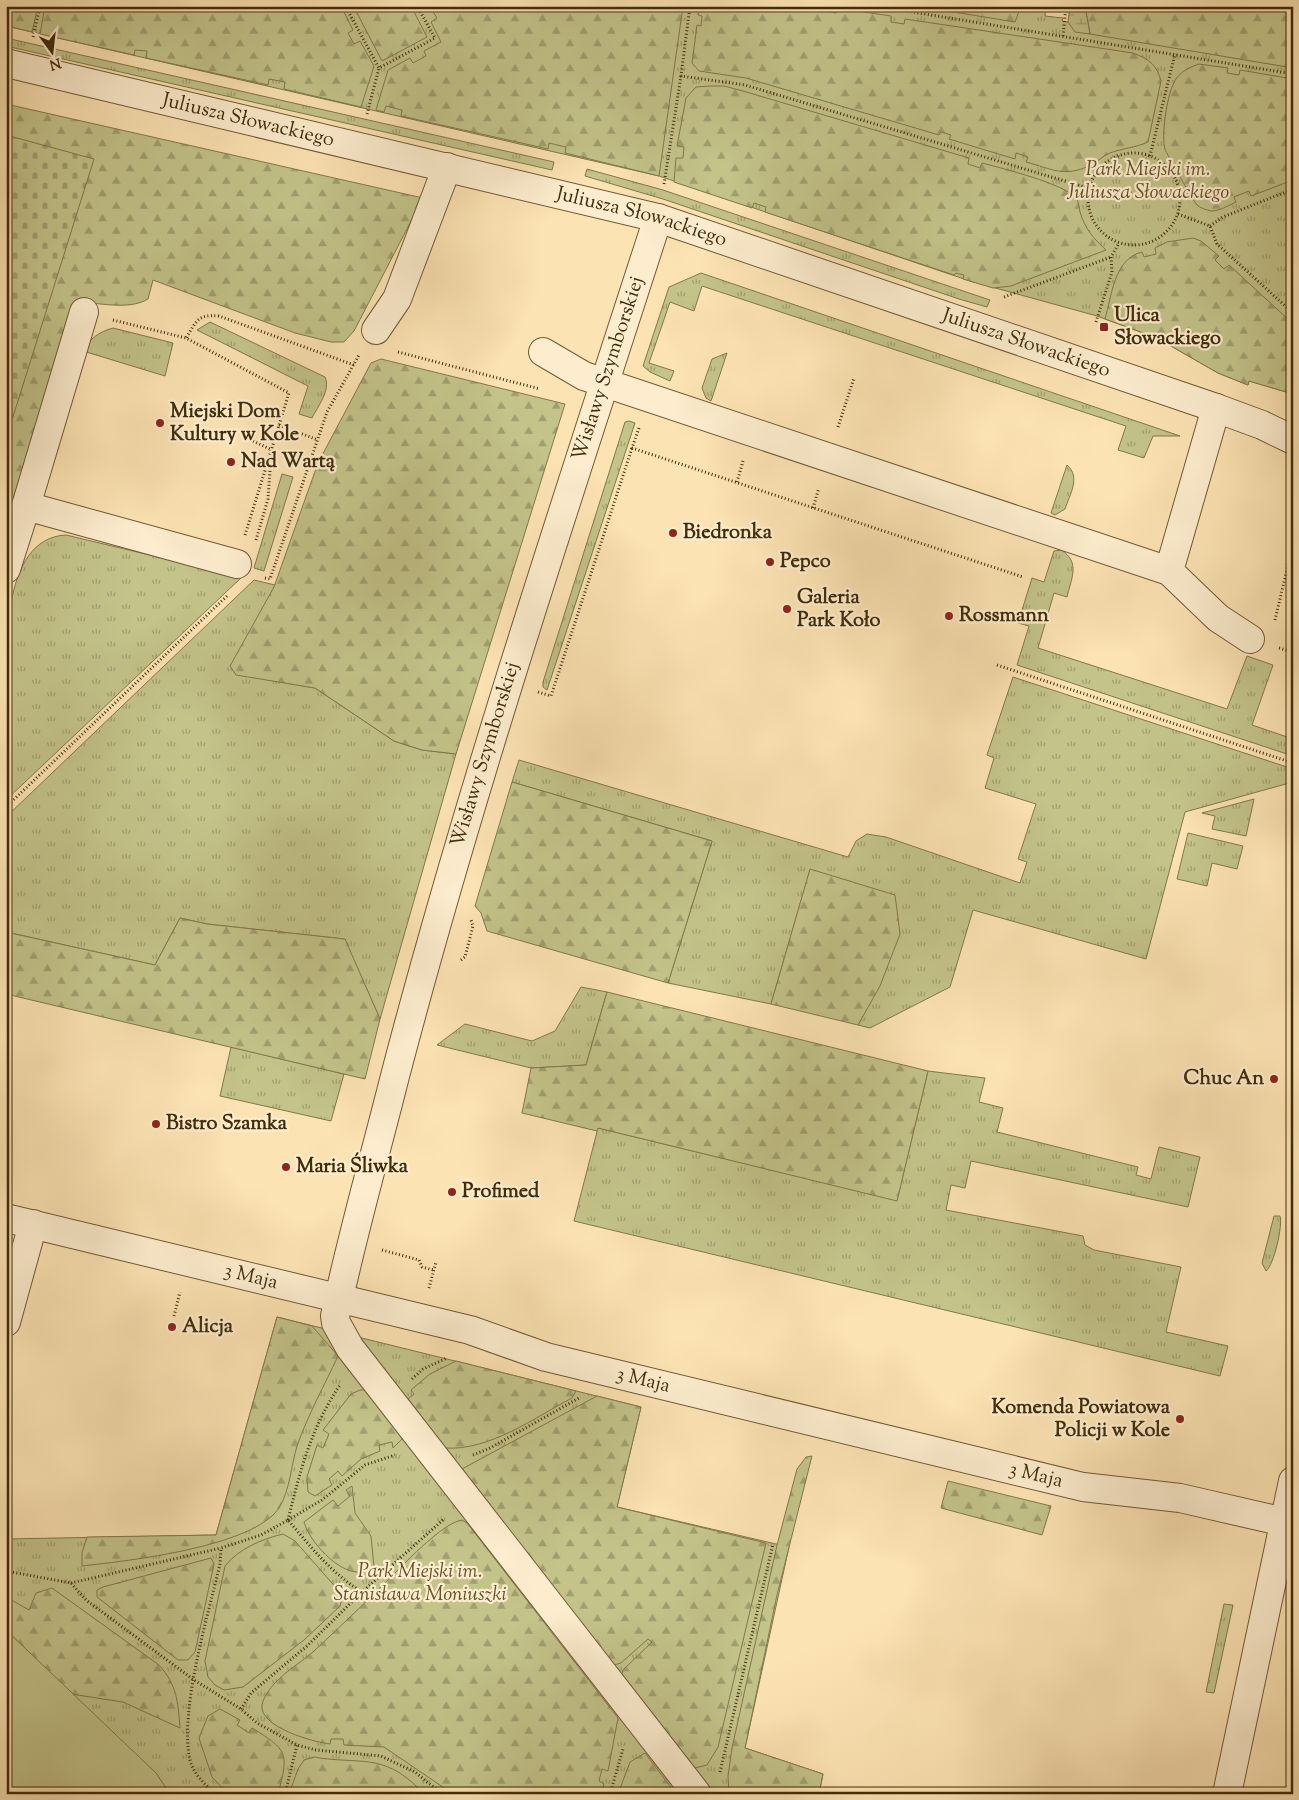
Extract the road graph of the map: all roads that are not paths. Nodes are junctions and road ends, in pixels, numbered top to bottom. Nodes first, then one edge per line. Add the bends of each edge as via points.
1 (6, 63) edge
2 (447, 167) junction
3 (658, 218) junction
4 (84, 312) road end
5 (369, 340) road end
6 (543, 352) dead end
7 (604, 382) junction
8 (1216, 408) junction
9 (1262, 425) junction
10 (1293, 428) edge
11 (1293, 440) edge
12 (26, 506) junction
13 (248, 557) road end
14 (6, 569) edge
15 (1169, 571) junction
16 (1250, 639) dead end
17 (6, 1218) edge
18 (33, 1224) junction
19 (339, 1299) junction
20 (6, 1322) edge
21 (1293, 1481) edge
22 (1289, 1523) edge
23 (707, 1787) edge
24 (1228, 1794) edge

1 - 2 street, Juliusza Słowackiego
2 - 3 street, Juliusza Słowackiego
2 - 5 street via 397,299
3 - 7 street, Wisławy Szymborskiej
3 - 8 street, Juliusza Słowackiego
4 - 12 street
6 - 7 street via 584,376
7 - 15 street
7 - 19 street, Wisławy Szymborskiej via 504,694 433,933
8 - 9 street, Juliusza Słowackiego
8 - 15 street
9 - 10 street, Juliusza Słowackiego
9 - 11 street, Juliusza Słowackiego
12 - 13 street
12 - 14 street
15 - 16 street via 1218,618
17 - 18 street, 3 Maja
18 - 19 street, 3 Maja
18 - 20 street
19 - 22 street, 3 Maja via 470,1330 546,1357 1083,1487 1180,1498
19 - 23 street, Wisławy Szymborskiej via 336,1323 350,1348 642,1722
21 - 22 street
22 - 24 street

